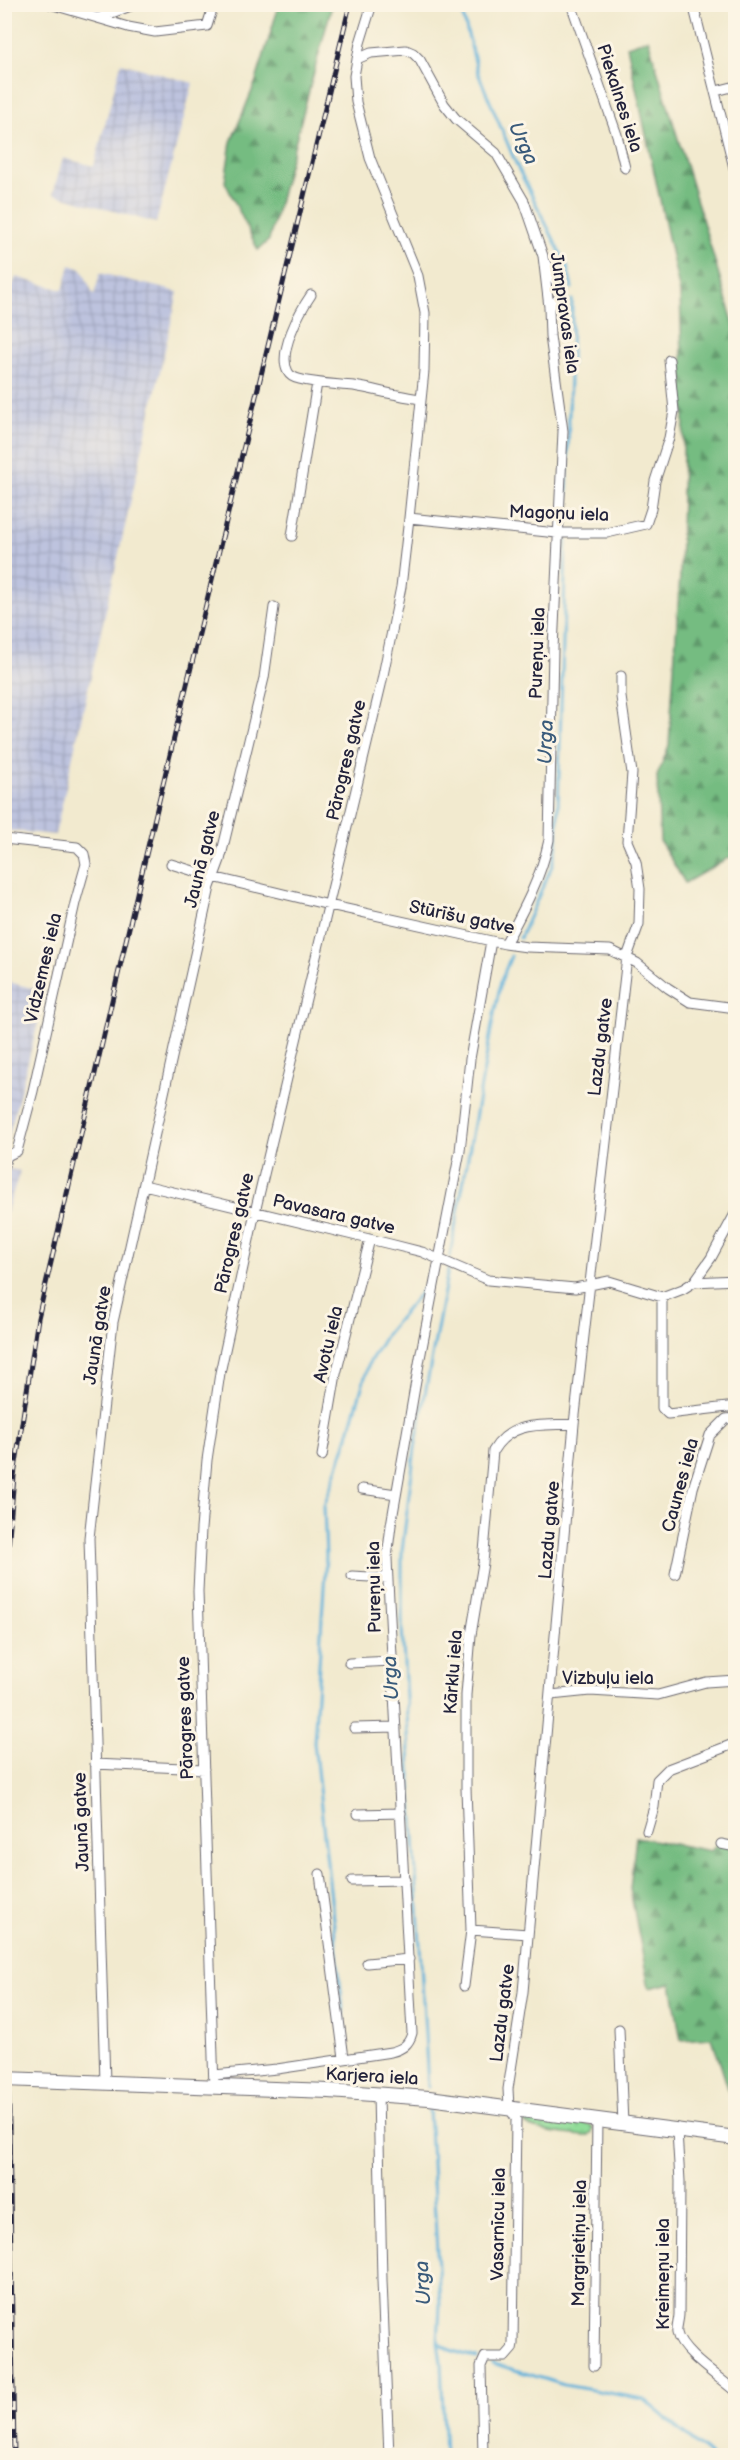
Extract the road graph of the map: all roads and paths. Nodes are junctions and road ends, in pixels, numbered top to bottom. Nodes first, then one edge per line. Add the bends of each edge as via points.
1 (50, 4) edge
2 (135, 4) edge
3 (214, 4) edge
4 (372, 4) edge
5 (571, 4) edge
6 (693, 4) edge
7 (98, 18) junction
8 (357, 59) junction
9 (735, 86) edge
10 (716, 92) junction
11 (625, 168) dead end
12 (735, 176) edge
13 (311, 295) dead end
14 (669, 360) dead end
15 (317, 383) junction
16 (422, 399) junction
17 (410, 518) junction
18 (557, 533) junction
19 (292, 536) dead end
20 (274, 608) dead end
21 (621, 676) dead end
22 (4, 839) edge
23 (171, 864) dead end
24 (213, 878) junction
25 (329, 906) junction
26 (491, 941) junction
27 (505, 944) junction
28 (627, 957) junction
29 (735, 1008) edge
30 (4, 1165) edge
31 (144, 1185) junction
32 (255, 1212) junction
33 (735, 1212) edge
34 (370, 1239) junction
35 (442, 1261) junction
36 (735, 1280) edge
37 (694, 1282) junction
38 (592, 1283) junction
39 (662, 1297) junction
40 (735, 1406) edge
41 (735, 1418) edge
42 (574, 1424) junction
43 (322, 1456) dead end
44 (362, 1489) dead end
45 (396, 1494) junction
46 (675, 1574) dead end
47 (352, 1575) dead end
48 (388, 1578) junction
49 (393, 1661) junction
50 (349, 1663) dead end
51 (735, 1680) edge
52 (552, 1695) junction
53 (396, 1727) junction
54 (354, 1728) dead end
55 (735, 1743) edge
56 (95, 1764) junction
57 (204, 1769) junction
58 (401, 1813) junction
59 (358, 1814) dead end
60 (647, 1831) dead end
61 (721, 1844) dead end
62 (735, 1846) edge
63 (320, 1874) dead end
64 (405, 1880) junction
65 (352, 1881) dead end
66 (471, 1930) junction
67 (528, 1934) junction
68 (409, 1959) junction
69 (367, 1963) dead end
70 (464, 1986) dead end
71 (619, 2029) dead end
72 (344, 2058) junction
73 (4, 2079) edge
74 (214, 2081) junction
75 (105, 2083) junction
76 (378, 2094) junction
77 (509, 2107) junction
78 (597, 2120) junction
79 (623, 2124) junction
80 (677, 2132) junction
81 (735, 2138) edge
82 (594, 2366) dead end
83 (735, 2392) edge
84 (389, 2456) edge
85 (483, 2456) edge

1 - 7 street
2 - 7 street
3 - 7 street via 207,26 155,32
4 - 8 street
5 - 11 street, Piekalnes iela
6 - 10 street
8 - 16 street via 356,102 370,158 422,293 426,339
8 - 18 street, Jumpravas iela via 371,53 413,53 456,119 496,153 524,201 543,256 561,292 549,307 563,431
9 - 10 street
10 - 12 street
13 - 15 street via 295,321 285,361 291,375
14 - 18 street, Magoņu iela via 674,411 646,524 607,533
15 - 16 street
15 - 19 street
16 - 17 street, Pārogres gatve
17 - 18 street, Magoņu iela
17 - 25 street, Pārogres gatve via 393,628
18 - 27 street, Pureņu iela via 549,840 541,871
20 - 24 street, Jaunā gatve via 264,678
21 - 28 street, Lazdu gatve via 632,773 627,841 636,862 640,889 639,924
22 - 30 street, Vidzemes iela via 76,847 84,854 86,864 30,1107 17,1151 7,1156
23 - 24 street, Stūrīšu gatve
24 - 25 street, Stūrīšu gatve
24 - 31 street, Jaunā gatve
25 - 26 street, Stūrīšu gatve
25 - 32 street, Pārogres gatve
26 - 27 street, Stūrīšu gatve
26 - 35 street, Pureņu iela
27 - 28 street, Stūrīšu gatve via 610,950
28 - 29 street, Stūrīšu gatve via 690,1002
28 - 38 street, Lazdu gatve
31 - 32 street, Pavasara gatve
31 - 56 street, Jaunā gatve via 113,1322 89,1538
32 - 34 street, Pavasara gatve
32 - 57 street, Pārogres gatve via 220,1373 207,1460 198,1591
33 - 37 street
34 - 35 street, Pavasara gatve
34 - 43 street, Avotu iela via 336,1374
35 - 38 street, Pavasara gatve via 488,1280 575,1288
35 - 45 street, Pureņu iela
36 - 37 street
37 - 39 street
38 - 39 street via 609,1281
38 - 42 street, Lazdu gatve
39 - 40 street via 662,1408 668,1413
41 - 46 street, Caunes iela via 726,1419 710,1435 693,1488
42 - 52 street, Lazdu gatve
42 - 66 street, Kārklu iela via 512,1431 493,1451 466,1695
44 - 45 street
45 - 48 street, Pureņu iela via 388,1541
47 - 48 street
48 - 49 street, Pureņu iela
49 - 50 street
49 - 53 street, Pureņu iela
51 - 52 street, Vizbuļu iela via 706,1682 658,1695 590,1691
52 - 67 street, Lazdu gatve
53 - 54 street
53 - 58 street, Pureņu iela
55 - 60 street via 668,1769 657,1780
56 - 57 street
56 - 75 street, Jaunā gatve
57 - 74 street, Pārogres gatve
58 - 59 street
58 - 64 street, Pureņu iela
61 - 62 street
63 - 72 street
64 - 65 street
64 - 68 street, Pureņu iela
66 - 67 street
66 - 70 street, Kārklu iela
67 - 77 street, Lazdu gatve
68 - 69 street
68 - 72 street, Pureņu iela via 410,2041 399,2049
71 - 79 street
72 - 74 street
73 - 75 street, Karjera iela
74 - 75 street, Karjera iela
74 - 76 street, Karjera iela
76 - 77 street, Karjera iela
76 - 84 street
77 - 78 street, Karjera iela
77 - 85 street, Vasarnīcu iela via 516,2119 513,2344 505,2357 485,2357 481,2366
78 - 79 street, Karjera iela
78 - 82 street, Margrietiņu iela
79 - 80 street, Karjera iela
80 - 81 street, Karjera iela
80 - 83 street, Kreimeņu iela via 677,2332 688,2351

